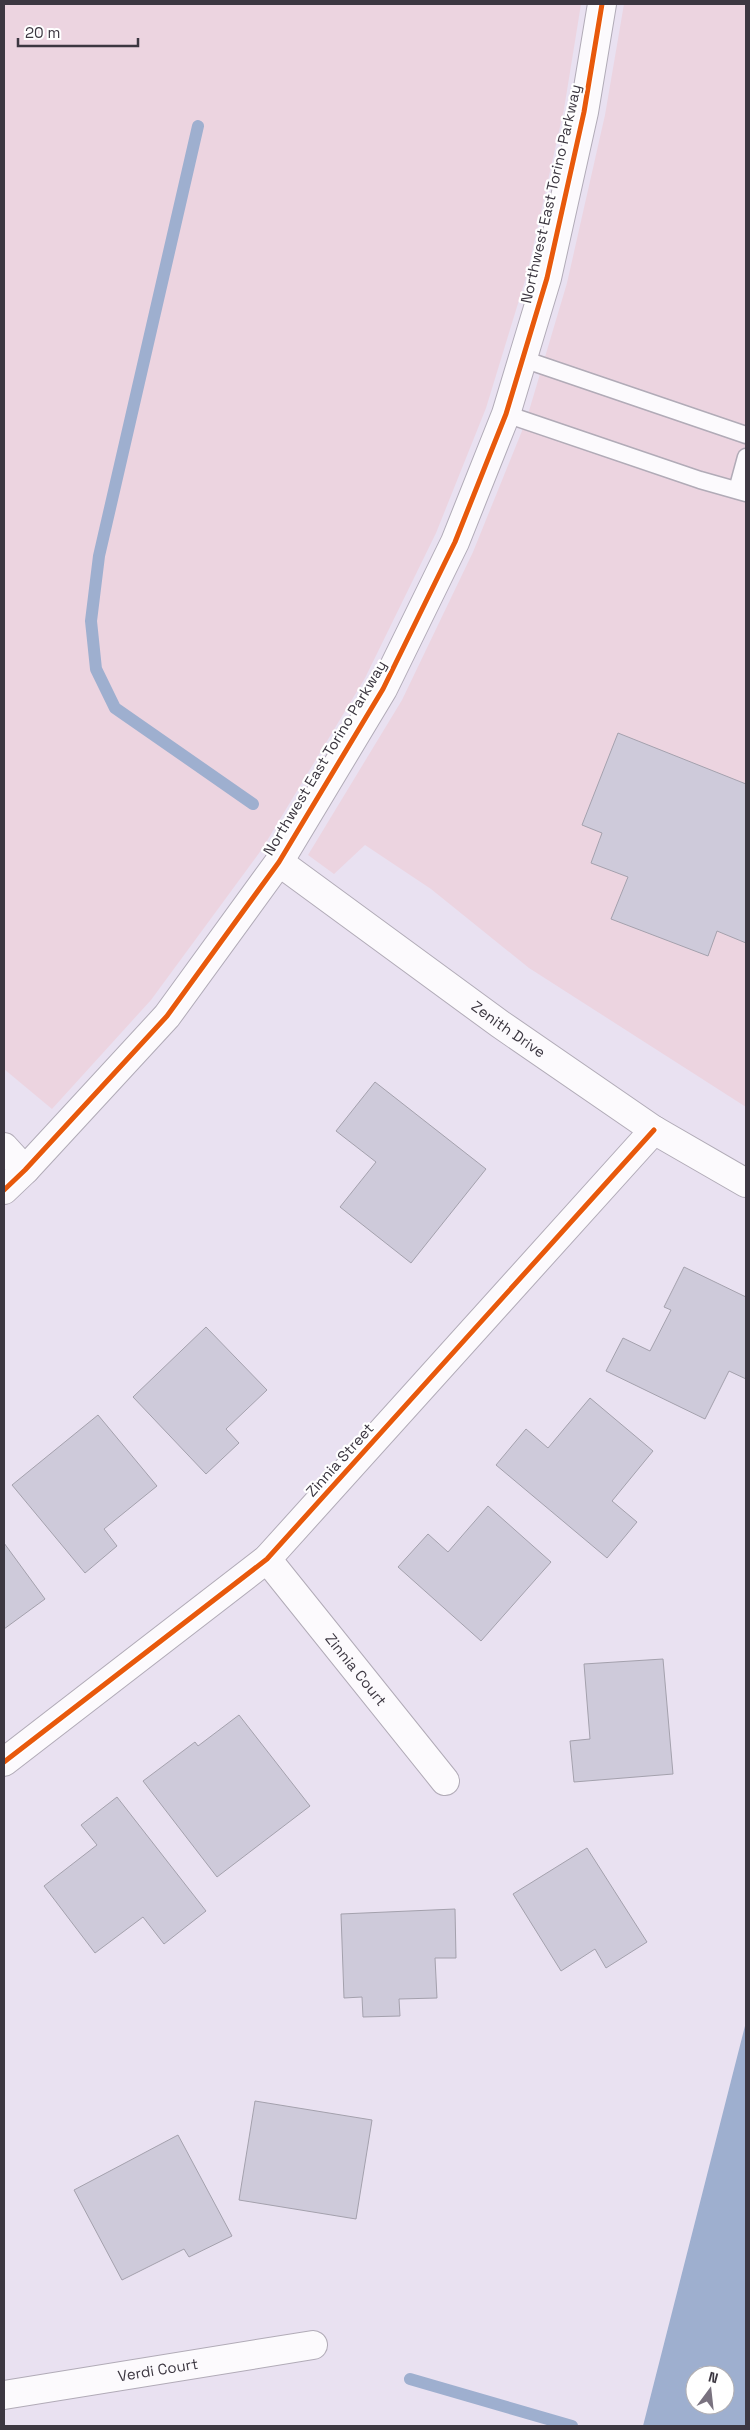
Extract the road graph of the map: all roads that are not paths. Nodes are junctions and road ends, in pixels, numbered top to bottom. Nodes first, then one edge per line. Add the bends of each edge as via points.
1 (602, 4) edge
2 (523, 359) junction
3 (506, 414) junction
4 (746, 435) edge
5 (746, 457) edge
6 (742, 491) edge
7 (279, 862) junction
8 (654, 1130) junction
9 (4, 1147) edge
10 (25, 1170) junction
11 (746, 1183) edge
12 (4, 1190) edge
13 (267, 1559) junction
14 (4, 1762) edge
15 (445, 1781) dead end
16 (313, 2345) dead end
17 (4, 2395) edge

1 - 2 street, Northwest East Torino Parkway via 584,112 549,269
2 - 3 street, Northwest East Torino Parkway
2 - 4 lane
3 - 6 lane via 700,480
3 - 7 street, Northwest East Torino Parkway via 455,542 384,689
5 - 6 lane
7 - 8 street, Zenith Drive via 500,1024
7 - 10 street, Northwest East Torino Parkway via 167,1016
8 - 11 street, Zenith Drive
8 - 13 street, Zinnia Street
9 - 10 street
10 - 12 street, Northwest East Torino Parkway
13 - 14 street, Zinnia Street
13 - 15 street, Zinnia Court
16 - 17 street, Verdi Court

